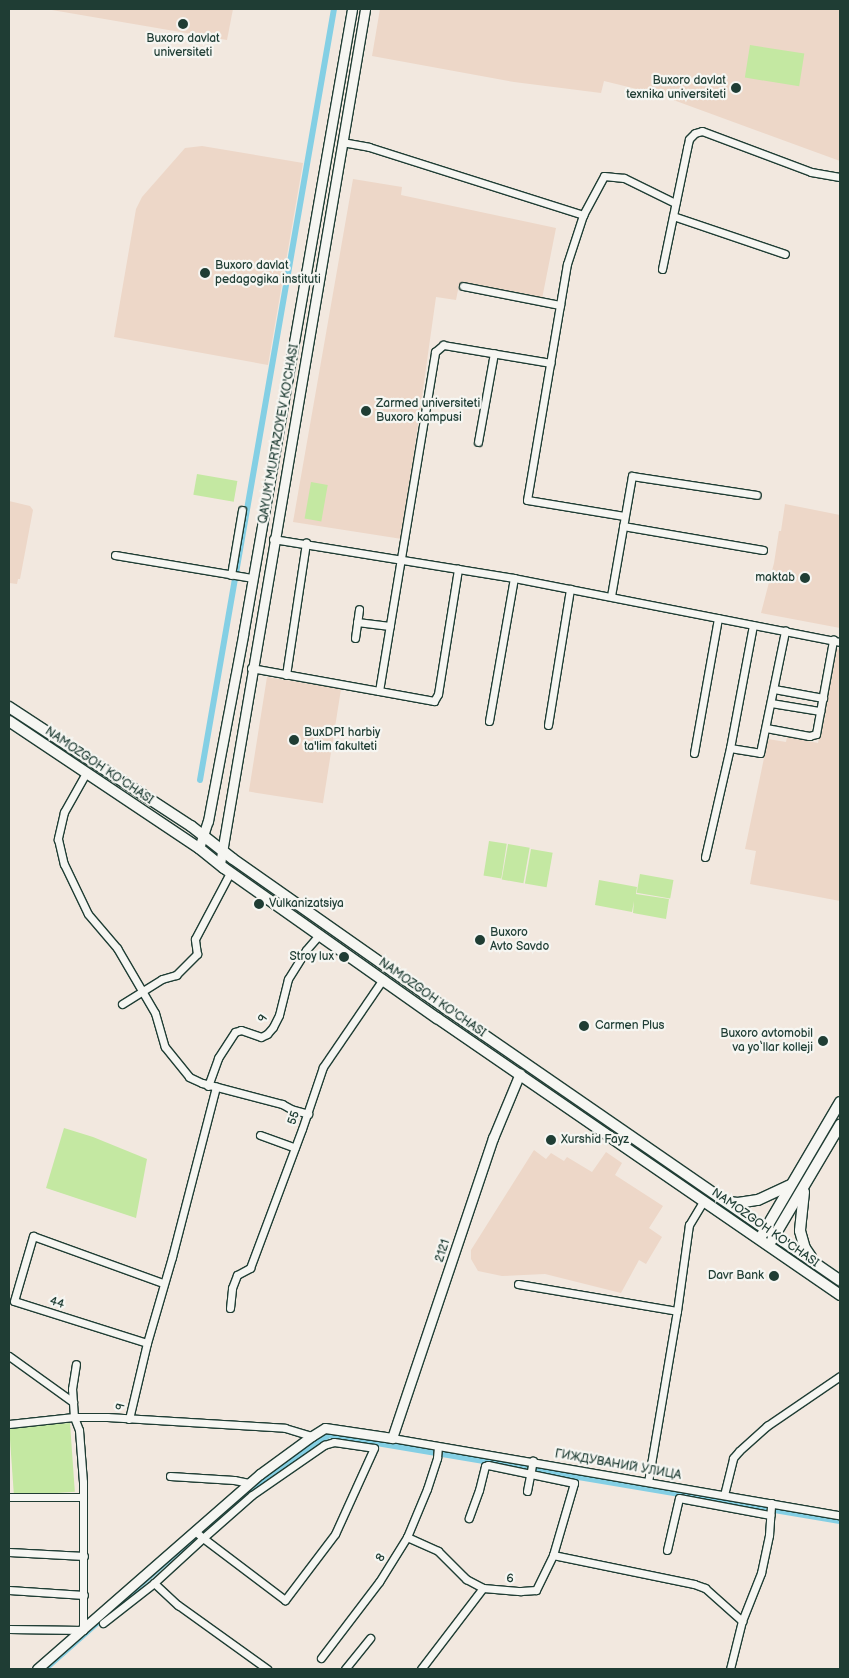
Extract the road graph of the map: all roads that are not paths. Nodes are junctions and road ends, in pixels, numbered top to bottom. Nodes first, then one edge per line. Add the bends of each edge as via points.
1 (352, 9) edge
2 (365, 9) edge
3 (339, 85) junction
4 (352, 87) junction
5 (336, 106) junction
6 (348, 108) junction
7 (342, 142) junction
8 (840, 178) edge
9 (675, 203) junction
10 (583, 215) junction
11 (673, 216) junction
12 (785, 254) dead end
13 (662, 269) dead end
14 (463, 286) dead end
15 (560, 305) junction
16 (494, 353) junction
17 (550, 364) junction
18 (478, 442) dead end
19 (757, 495) dead end
20 (242, 510) dead end
21 (624, 516) junction
22 (262, 526) junction
23 (623, 526) junction
24 (275, 529) junction
25 (273, 539) junction
26 (306, 543) junction
27 (763, 550) dead end
28 (115, 555) dead end
29 (402, 560) junction
30 (458, 569) junction
31 (235, 575) junction
32 (253, 578) junction
33 (514, 578) junction
34 (570, 589) junction
35 (611, 596) junction
36 (359, 609) dead end
37 (718, 618) junction
38 (358, 622) junction
39 (753, 625) junction
40 (390, 626) junction
41 (785, 631) junction
42 (355, 638) dead end
43 (837, 641) edge
44 (251, 668) junction
45 (286, 675) junction
46 (774, 689) junction
47 (379, 691) junction
48 (823, 698) junction
49 (771, 703) junction
50 (9, 707) edge
51 (820, 711) junction
52 (489, 720) dead end
53 (9, 721) edge
54 (548, 725) dead end
55 (766, 728) junction
56 (730, 748) junction
57 (694, 754) dead end
58 (86, 772) junction
59 (203, 836) junction
60 (199, 848) junction
61 (222, 851) junction
62 (705, 857) dead end
63 (220, 864) junction
64 (230, 873) junction
65 (320, 934) junction
66 (383, 979) junction
67 (142, 990) junction
68 (122, 1004) dead end
69 (520, 1073) junction
70 (212, 1086) junction
71 (840, 1102) edge
72 (308, 1114) junction
73 (840, 1125) edge
74 (260, 1135) dead end
75 (295, 1148) junction
76 (792, 1184) junction
77 (805, 1186) junction
78 (704, 1200) junction
79 (725, 1201) junction
80 (765, 1229) junction
81 (776, 1235) junction
82 (759, 1238) junction
83 (769, 1245) junction
84 (814, 1262) junction
85 (840, 1280) edge
86 (163, 1283) junction
87 (518, 1284) dead end
88 (840, 1296) edge
89 (230, 1308) dead end
90 (677, 1311) junction
91 (146, 1343) junction
92 (9, 1356) edge
93 (76, 1364) dead end
94 (840, 1376) edge
95 (73, 1402) junction
96 (74, 1417) junction
97 (129, 1419) junction
98 (9, 1424) edge
99 (312, 1436) junction
100 (380, 1438) junction
101 (392, 1438) junction
102 (438, 1447) junction
103 (374, 1448) junction
104 (532, 1467) junction
105 (170, 1476) dead end
106 (648, 1482) junction
107 (249, 1483) junction
108 (527, 1490) dead end
109 (724, 1495) junction
110 (9, 1496) edge
111 (83, 1497) junction
112 (771, 1509) junction
113 (840, 1515) edge
114 (469, 1518) dead end
115 (200, 1535) junction
116 (407, 1537) junction
117 (667, 1550) dead end
118 (9, 1552) edge
119 (554, 1555) junction
120 (84, 1556) junction
121 (154, 1583) junction
122 (483, 1588) junction
123 (9, 1590) edge
124 (84, 1595) junction
125 (742, 1621) junction
126 (103, 1623) dead end
127 (9, 1629) edge
128 (83, 1630) junction
129 (370, 1638) dead end
130 (321, 1658) dead end
131 (37, 1669) edge
132 (267, 1669) edge
133 (345, 1669) edge
134 (421, 1669) edge
135 (730, 1669) edge

1 - 3 street, QAYUM MURTAZOYEV KO'CHASI
2 - 4 street, QAYUM MURTAZOYEV KO'CHASI
3 - 4 street
3 - 5 street, QAYUM MURTAZOYEV KO'CHASI
4 - 6 street, QAYUM MURTAZOYEV KO'CHASI
5 - 6 street
5 - 22 street, QAYUM MURTAZOYEV KO'CHASI
6 - 7 street, QAYUM MURTAZOYEV KO'CHASI
7 - 10 street via 369,147
7 - 24 street, QAYUM MURTAZOYEV KO'CHASI
8 - 9 street via 811,172 702,131 689,139
9 - 10 street via 624,178 604,176
9 - 11 street
10 - 15 street via 567,264
11 - 12 street
11 - 13 street
14 - 15 street
15 - 17 street
16 - 17 street
16 - 18 street
16 - 29 street via 443,345 436,352
17 - 21 street via 527,500
19 - 21 street via 632,476
20 - 31 street
21 - 23 street
22 - 24 street
22 - 32 street, QAYUM MURTAZOYEV KO'CHASI
23 - 27 street
23 - 35 street
24 - 25 street, QAYUM MURTAZOYEV KO'CHASI
25 - 26 street
25 - 44 street, QAYUM MURTAZOYEV KO'CHASI
26 - 29 street
26 - 45 street
28 - 31 street
29 - 30 street
29 - 40 street
30 - 33 street
30 - 47 street via 438,694 434,701
31 - 32 street
32 - 59 street, QAYUM MURTAZOYEV KO'CHASI
33 - 34 street
33 - 52 street
34 - 35 street
34 - 54 street
35 - 37 street
36 - 38 street
37 - 39 street
37 - 57 street
38 - 40 street
38 - 42 street
39 - 41 street
39 - 56 street
40 - 47 street
41 - 43 street
41 - 46 street
43 - 48 street
44 - 45 street
44 - 61 street, QAYUM MURTAZOYEV KO'CHASI
45 - 47 street
46 - 48 street
46 - 49 street
48 - 51 street
49 - 51 street
49 - 55 street
50 - 59 main road, NAMOZGOH KO'CHASI
51 - 55 street via 816,734 812,736
53 - 58 main road, NAMOZGOH KO'CHASI
55 - 56 street via 760,753
56 - 62 street
58 - 60 main road, NAMOZGOH KO'CHASI
58 - 67 street via 64,812 58,839 60,850 71,882 88,914 117,948
59 - 60 street, QAYUM MURTAZOYEV KO'CHASI
59 - 61 main road, NAMOZGOH KO'CHASI
60 - 63 main road, NAMOZGOH KO'CHASI
61 - 63 street, QAYUM MURTAZOYEV KO'CHASI
61 - 79 main road, NAMOZGOH KO'CHASI
63 - 64 main road, NAMOZGOH KO'CHASI
64 - 65 main road, NAMOZGOH KO'CHASI
64 - 67 street via 194,939 197,954 176,975
65 - 66 main road, NAMOZGOH KO'CHASI
65 - 70 street, 9 via 288,979 273,1027 261,1036 241,1030 235,1032 218,1058
66 - 69 main road, NAMOZGOH KO'CHASI
66 - 72 street, 55 via 327,1060 316,1083
67 - 68 street
67 - 70 street via 156,1013 165,1047 189,1077
69 - 78 main road, NAMOZGOH KO'CHASI
69 - 101 street, 2121 via 493,1138
70 - 72 street
70 - 86 street, 9
71 - 76 main road
72 - 75 street, 55
73 - 77 main road
74 - 75 street
75 - 89 street, 55 via 250,1268 237,1275
76 - 79 main road via 753,1201
76 - 80 main road
77 - 81 main road
77 - 84 main road via 800,1231
78 - 82 main road, NAMOZGOH KO'CHASI
78 - 90 street via 689,1225
79 - 80 main road, NAMOZGOH KO'CHASI
80 - 81 main road, NAMOZGOH KO'CHASI
80 - 82 main road
81 - 83 main road
81 - 84 main road, NAMOZGOH KO'CHASI
82 - 83 main road, NAMOZGOH KO'CHASI
83 - 88 main road, NAMOZGOH KO'CHASI
84 - 85 main road, NAMOZGOH KO'CHASI
86 - 91 street, 9
86 - 91 street, 44 via 33,1236 29,1248 14,1301
87 - 90 street
90 - 106 street
91 - 97 street, 9
92 - 95 street
93 - 95 street
94 - 109 street via 739,1450 733,1458
95 - 96 street
96 - 97 street
96 - 98 street
96 - 111 street via 79,1430
97 - 99 street via 285,1428
99 - 100 street via 325,1428
99 - 107 street
100 - 101 street
100 - 103 street
101 - 102 street, ГИЖДУВАНИЙ УЛИЦА
102 - 104 street, ГИЖДУВАНИЙ УЛИЦА
102 - 116 street, 8 via 437,1458
103 - 115 street via 334,1442 324,1445
103 - 115 street via 335,1534 285,1600
104 - 106 street, ГИЖДУВАНИЙ УЛИЦА
104 - 108 street
104 - 114 street via 485,1466
104 - 119 street, 6 via 572,1481 574,1486
105 - 107 street
106 - 109 street, ГИЖДУВАНИЙ УЛИЦА
107 - 115 street
109 - 112 street, ГИЖДУВАНИЙ УЛИЦА
110 - 111 street
111 - 120 street
112 - 113 street, ГИЖДУВАНИЙ УЛИЦА
112 - 117 street via 678,1498
112 - 125 street via 761,1573
115 - 121 street
115 - 128 street
116 - 122 street via 438,1551 466,1579
116 - 130 street, 8 via 379,1582
118 - 120 street
119 - 122 street, 6 via 536,1590
119 - 125 street via 694,1584 705,1588
120 - 124 street
121 - 126 street
121 - 132 street via 192,1616
122 - 134 street
123 - 124 street
124 - 128 street
125 - 135 street
127 - 128 street
128 - 131 street
129 - 133 street

